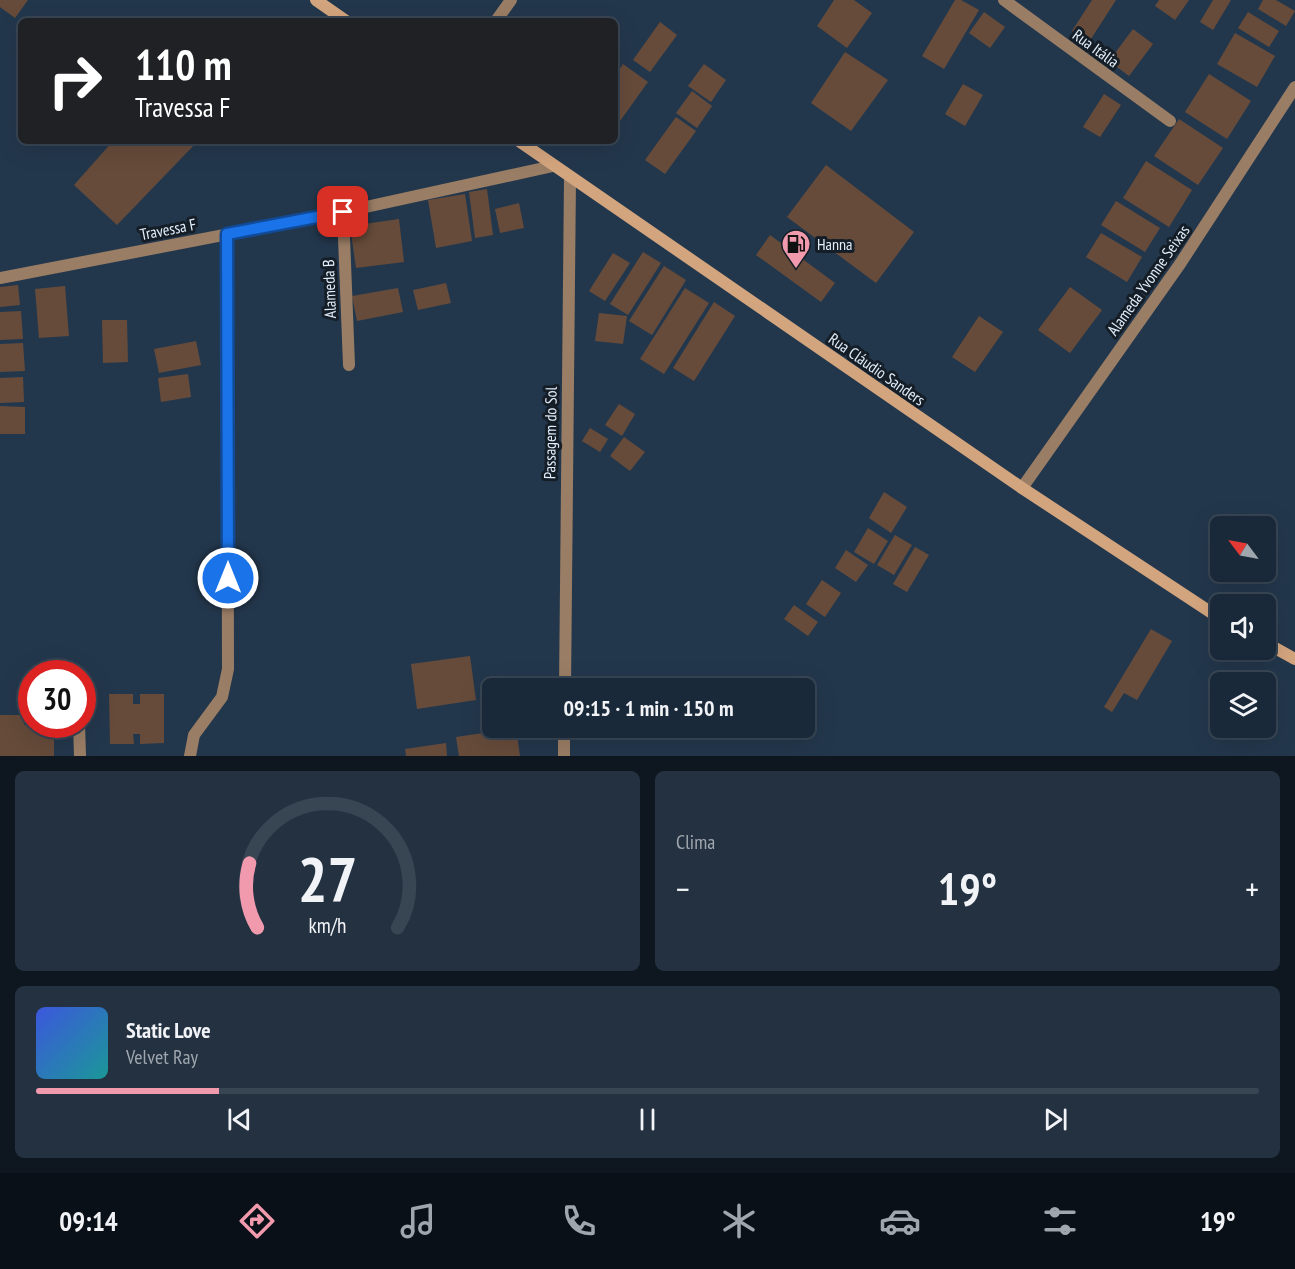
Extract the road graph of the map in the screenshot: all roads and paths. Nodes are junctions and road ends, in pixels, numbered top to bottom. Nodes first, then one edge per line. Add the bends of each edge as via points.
1 (316, 0) edge
2 (511, 0) edge
3 (1004, 0) edge
4 (342, 18) edge
5 (498, 18) edge
6 (1295, 87) edge
7 (1170, 121) dead end
8 (523, 144) edge
9 (553, 166) junction
10 (570, 178) junction
11 (343, 212) junction
12 (227, 234) junction
13 (0, 278) edge
14 (349, 365) dead end
15 (1022, 489) junction
16 (1210, 612) edge
17 (1276, 649) edge
18 (1295, 659) edge
19 (565, 678) edge
20 (79, 738) edge
21 (564, 738) edge
22 (80, 756) edge
23 (190, 756) edge
24 (564, 756) edge

1 - 4 main road
2 - 5 street
3 - 7 street, Rua Itália
6 - 15 street, Alameda Yvonne Seixas via 1180,264
8 - 9 main road, Rua Cláudio Sanders
9 - 10 main road, Rua Cláudio Sanders
9 - 11 street, Travessa F
10 - 15 main road, Rua Cláudio Sanders
10 - 19 street, Passagem do Sol
11 - 12 street, Travessa F
11 - 14 street, Alameda B
12 - 13 street, Travessa F
12 - 23 street via 228,669 222,697 194,735
15 - 16 main road, Rua Cláudio Sanders
17 - 18 main road
20 - 22 street
21 - 24 street

